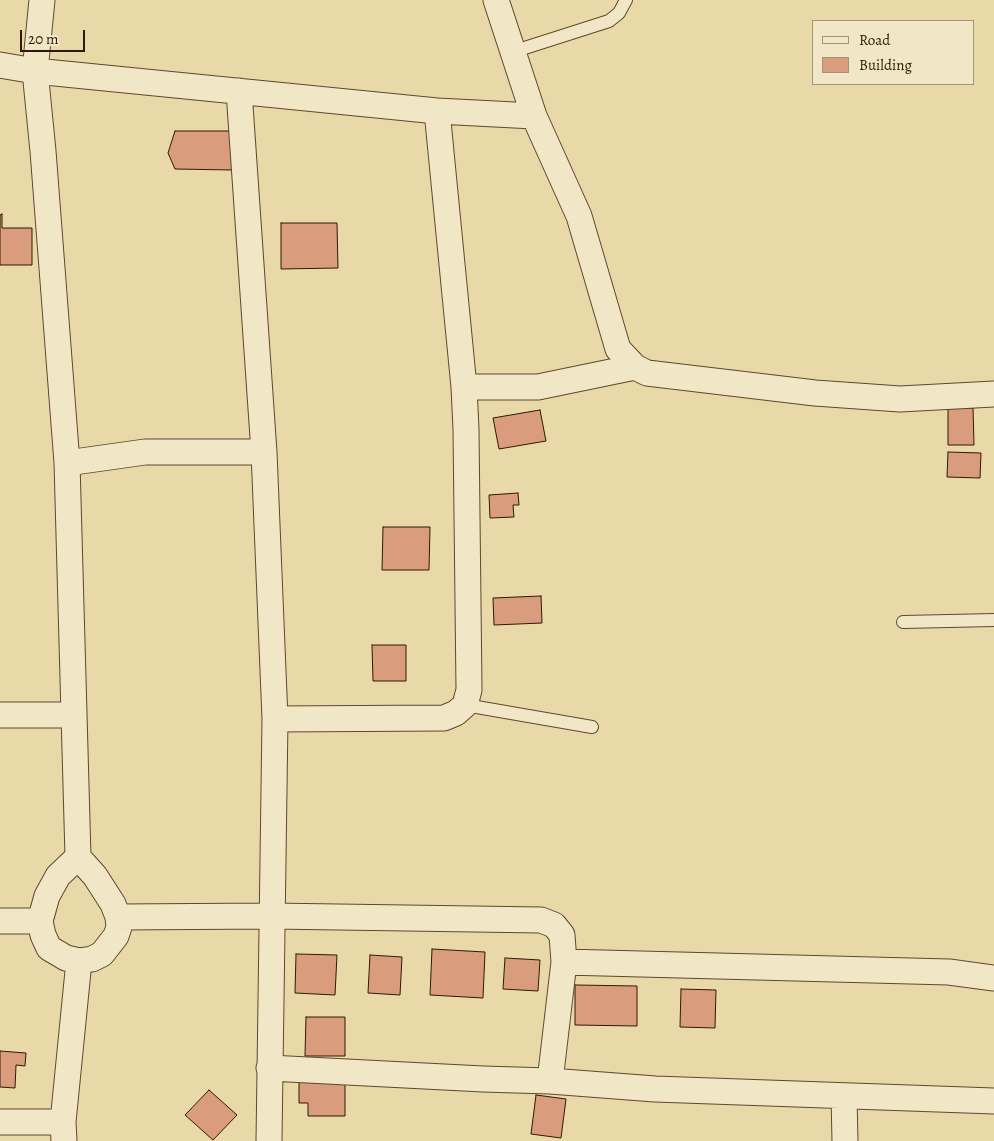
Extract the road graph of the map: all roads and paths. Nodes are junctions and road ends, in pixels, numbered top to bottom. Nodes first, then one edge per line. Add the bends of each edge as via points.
1 (42, 0) edge
2 (496, 0) edge
3 (626, 0) edge
4 (512, 52) junction
5 (0, 65) edge
6 (35, 71) junction
7 (238, 91) junction
8 (437, 111) junction
9 (534, 116) junction
10 (635, 367) junction
11 (464, 387) junction
12 (994, 394) edge
13 (264, 452) junction
14 (67, 463) junction
15 (994, 620) edge
16 (903, 622) dead end
17 (465, 705) junction
18 (0, 715) edge
19 (74, 715) junction
20 (275, 719) junction
21 (592, 727) dead end
22 (78, 857) junction
23 (271, 916) junction
24 (118, 917) junction
25 (0, 921) edge
26 (40, 921) junction
27 (79, 961) junction
28 (564, 962) junction
29 (994, 978) edge
30 (270, 1068) junction
31 (550, 1081) junction
32 (844, 1096) junction
33 (994, 1101) edge
34 (0, 1122) edge
35 (64, 1132) edge
36 (269, 1141) edge
37 (845, 1141) edge

1 - 6 street
2 - 4 street
3 - 4 lane via 619,13 609,20
4 - 9 street
5 - 6 street
6 - 7 street
6 - 14 street
7 - 8 street
7 - 13 street
8 - 9 street
8 - 11 street
9 - 10 street via 579,216 618,349
10 - 11 street via 538,386
10 - 12 street via 647,373 815,393 900,398
11 - 17 street via 468,650
13 - 14 street via 145,452
13 - 20 street
14 - 19 street
15 - 16 lane
17 - 20 street via 444,718
17 - 21 lane
18 - 19 street
19 - 22 street
20 - 23 street
22 - 24 street via 95,876
22 - 26 street via 58,876 47,896
23 - 24 street
23 - 28 street via 541,920 554,925 562,935
23 - 30 street
24 - 27 street via 116,936 110,945 102,954
25 - 26 street
26 - 27 street via 50,948 66,958
27 - 35 street
28 - 29 street via 948,972
28 - 31 street
30 - 31 street
30 - 36 street
31 - 32 street via 655,1089
32 - 33 street
32 - 37 street
34 - 35 street

